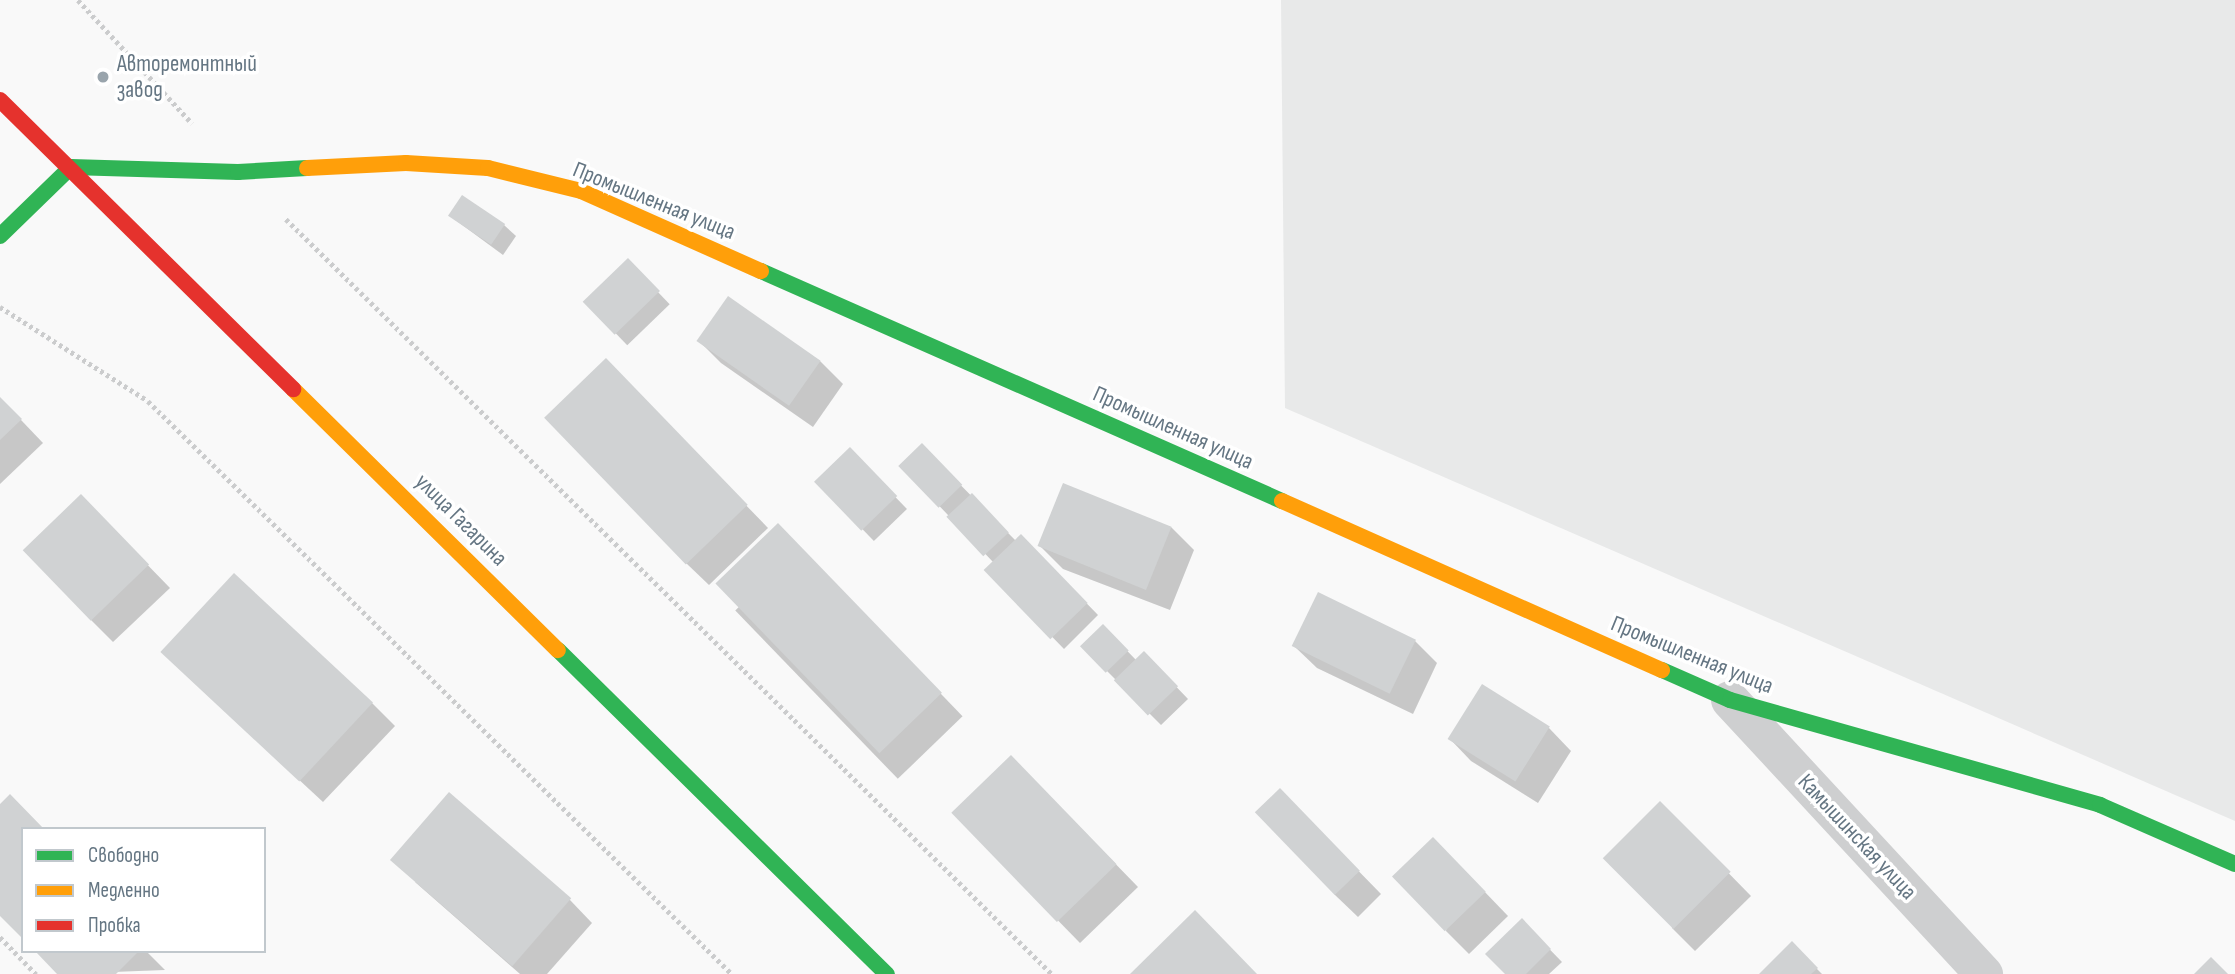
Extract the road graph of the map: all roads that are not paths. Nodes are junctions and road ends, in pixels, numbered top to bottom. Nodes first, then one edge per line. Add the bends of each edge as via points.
1 (0, 100) edge
2 (71, 166) junction
3 (0, 236) edge
4 (1730, 700) junction
5 (2235, 864) edge
6 (887, 974) edge
7 (1984, 974) edge

1 - 2 street, улица Гагарина
2 - 3 street
2 - 4 street, Промышленная улица via 238,172 406,163 488,169 581,191
2 - 6 street, улица Гагарина
4 - 5 street, Промышленная улица via 2101,805
4 - 7 street, Камышинская улица

